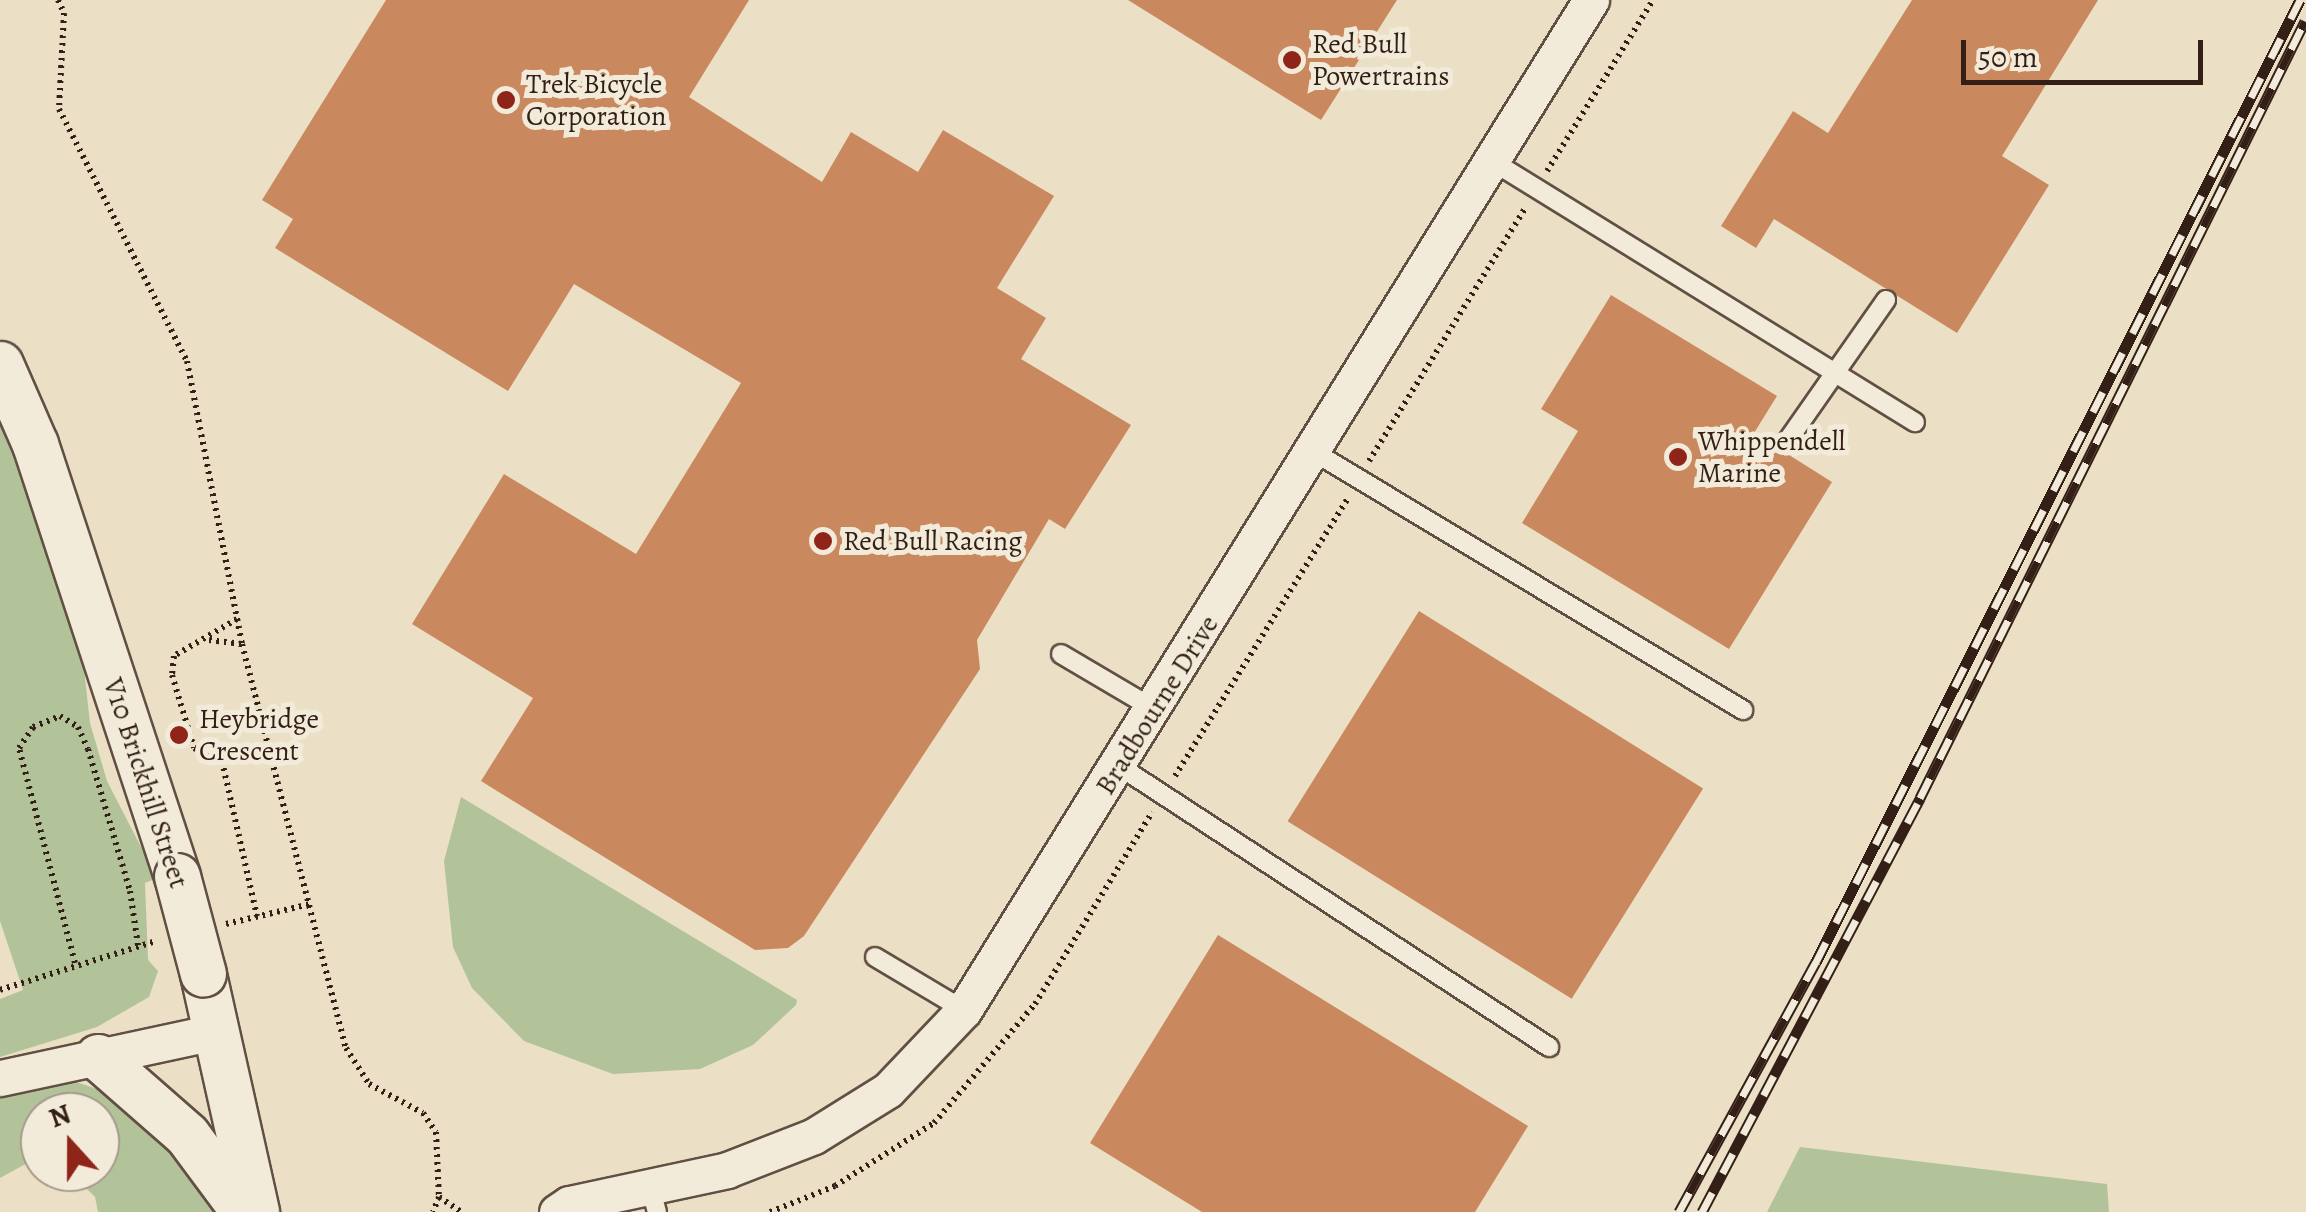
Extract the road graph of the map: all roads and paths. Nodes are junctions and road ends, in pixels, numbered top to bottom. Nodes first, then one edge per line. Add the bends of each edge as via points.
1 (58, 0) edge
2 (1591, 0) edge
3 (1653, 0) edge
4 (1492, 161) junction
5 (1536, 189) junction
6 (1886, 300) dead end
7 (0, 364) edge
8 (1834, 373) junction
9 (1914, 422) dead end
10 (1788, 440) dead end
11 (1314, 452) junction
12 (1358, 479) junction
13 (238, 618) junction
14 (206, 640) junction
15 (242, 644) junction
16 (1061, 654) dead end
17 (1154, 709) junction
18 (1743, 710) dead end
19 (1119, 766) junction
20 (1163, 795) junction
21 (256, 916) dead end
22 (138, 945) dead end
23 (875, 957) dead end
24 (75, 963) dead end
25 (964, 1010) junction
26 (214, 1032) junction
27 (1549, 1047) dead end
28 (98, 1057) junction
29 (0, 1078) edge
30 (438, 1198) junction
31 (654, 1199) edge
32 (244, 1212) edge
33 (256, 1212) edge
34 (432, 1212) edge
35 (461, 1212) edge
36 (557, 1212) edge
37 (770, 1212) edge

1 - 13 path via 64,13 59,109 187,361
2 - 4 street, Bradbourne Drive
3 - 5 path
4 - 5 lane
4 - 11 street, Bradbourne Drive
5 - 8 lane
5 - 12 path
6 - 8 lane
7 - 26 street, V10 Brickhill Street, bridge via 36,444 177,876
8 - 9 lane
8 - 10 lane
11 - 12 lane
11 - 17 street, Bradbourne Drive
12 - 18 lane
12 - 20 path
13 - 14 path
13 - 15 path
14 - 15 path
14 - 21 path via 174,656 172,675 194,748 222,761
15 - 30 path via 346,1048 369,1084 422,1113 436,1132
16 - 17 lane
17 - 19 street, Bradbourne Drive
19 - 20 lane
19 - 25 street, Bradbourne Drive
20 - 27 lane
20 - 37 path via 1036,1004 934,1123 835,1186
22 - 24 path via 130,891 88,748 78,727 60,716 33,727 18,748
23 - 25 lane
25 - 31 street, Bradbourne Drive via 888,1090 814,1136
26 - 28 street
26 - 33 street, V10 Brickhill Street
28 - 29 street
28 - 32 street via 187,1135
30 - 34 path
30 - 35 path
31 - 36 street, Bradbourne Drive via 568,1204

